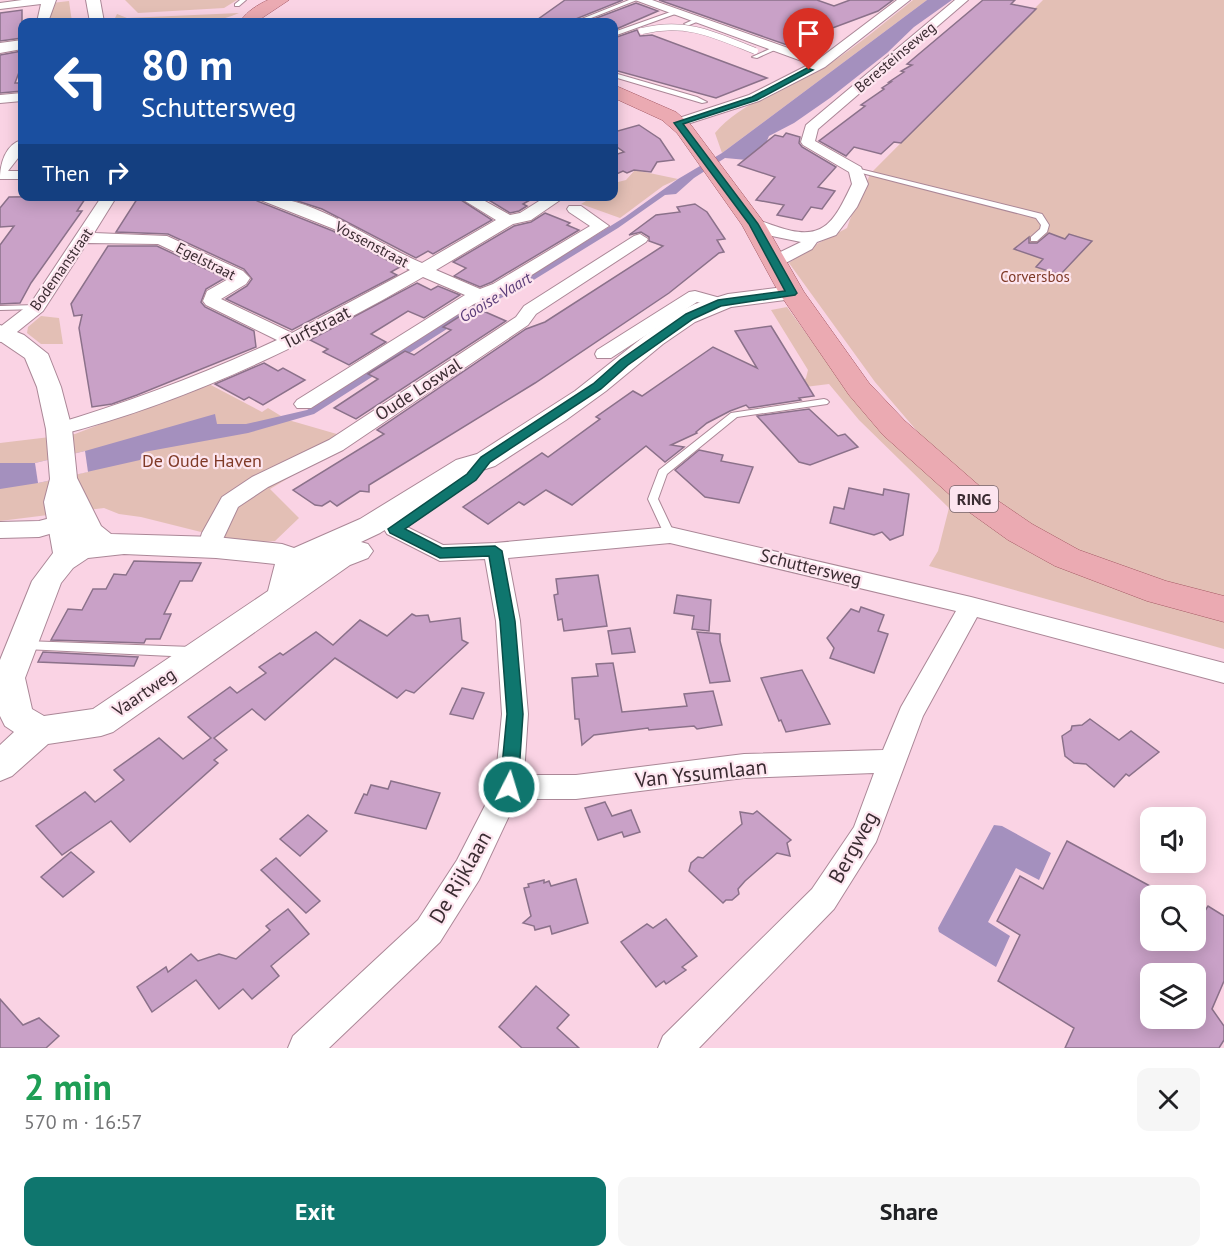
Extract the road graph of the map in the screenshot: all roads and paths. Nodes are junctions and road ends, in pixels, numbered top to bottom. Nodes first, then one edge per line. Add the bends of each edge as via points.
1 (49, 0) edge
2 (93, 0) edge
3 (243, 0) edge
4 (634, 0) edge
5 (641, 0) edge
6 (904, 0) edge
7 (962, 0) edge
8 (237, 4) dead end
9 (0, 6) edge
10 (275, 11) edge
11 (675, 12) junction
12 (44, 18) edge
13 (96, 18) edge
14 (255, 18) edge
15 (587, 18) edge
16 (618, 33) edge
17 (631, 35) dead end
18 (18, 46) edge
19 (0, 48) edge
20 (776, 48) junction
21 (821, 64) junction
22 (618, 76) edge
23 (769, 90) junction
24 (618, 93) edge
25 (18, 97) edge
26 (0, 99) edge
27 (707, 104) junction
28 (673, 120) junction
29 (18, 149) edge
30 (856, 170) junction
31 (0, 173) edge
32 (18, 175) edge
33 (107, 201) edge
34 (276, 201) edge
35 (473, 201) edge
36 (551, 201) edge
37 (575, 209) dead end
38 (508, 220) junction
39 (753, 224) junction
40 (83, 238) junction
41 (640, 239) dead end
42 (811, 239) junction
43 (1034, 239) dead end
44 (774, 262) junction
45 (422, 270) junction
46 (792, 293) junction
47 (479, 295) junction
48 (0, 308) edge
49 (37, 308) junction
50 (1, 337) edge
51 (291, 340) junction
52 (824, 402) dead end
53 (304, 404) dead end
54 (59, 429) junction
55 (486, 460) junction
56 (62, 467) junction
57 (62, 523) junction
58 (395, 529) junction
59 (0, 530) edge
60 (670, 535) junction
61 (104, 544) junction
62 (209, 546) junction
63 (495, 551) junction
64 (68, 557) junction
65 (290, 562) junction
66 (282, 597) junction
67 (971, 606) junction
68 (1224, 609) edge
69 (21, 645) junction
70 (204, 652) junction
71 (1224, 673) edge
72 (39, 731) junction
73 (893, 761) junction
74 (0, 766) edge
75 (509, 787) junction
76 (305, 1048) edge
77 (675, 1048) edge

1 - 9 street
1 - 12 street
2 - 13 street
3 - 8 lane
4 - 15 lane
5 - 11 street
6 - 21 street
7 - 30 street, Beresteinseweg via 811,128 808,142
10 - 14 main road
11 - 16 lane
11 - 20 street via 692,22
17 - 20 lane, bridge via 663,25 685,26 755,54
18 - 19 street
20 - 21 street
21 - 23 street
22 - 27 lane
23 - 27 street
23 - 28 street via 728,107
24 - 28 main road, RING
25 - 26 street
27 - 28 street
28 - 39 main road, RING
29 - 31 street
30 - 42 street via 860,184 849,207 830,232
30 - 43 lane via 1039,216 1044,230
31 - 32 street
33 - 40 street, Bodemanstraat
34 - 45 street, Vossenstraat via 340,226
35 - 38 street
36 - 38 street, Turfstraat via 525,217
37 - 47 street via 601,226 499,288
38 - 45 street, Turfstraat
39 - 42 street
39 - 44 main road, RING
40 - 49 street, Bodemanstraat
40 - 51 street, Egelstraat via 161,239 237,275 240,280 213,295 212,301
41 - 62 street, Oude Loswal via 336,445 260,482 230,502
42 - 44 street via 806,246
44 - 46 main road, RING
45 - 47 street, Vossenstraat
45 - 51 street, Turfstraat
46 - 55 street, Vaartweg via 718,303 690,317 624,362 597,386
46 - 68 main road, RING via 858,389 894,428 980,504 1067,558 1159,592
47 - 53 street
48 - 49 lane
49 - 50 street, Bodemanstraat
50 - 54 street via 39,365
51 - 54 street, Turfstraat via 160,398
52 - 60 lane via 734,415 663,472 653,498
54 - 56 street
55 - 58 street, Vaartweg via 472,477
55 - 65 street, Vaartweg via 466,466 376,524
56 - 57 street via 58,502
56 - 61 street via 90,532
57 - 59 street via 39,529
57 - 64 street
58 - 63 street, Schuttersweg via 440,553
58 - 66 street, Vaartweg via 340,558
60 - 63 street, Schuttersweg
60 - 67 street, Schuttersweg
61 - 62 street
61 - 64 street
62 - 65 street via 282,554
63 - 75 street, De Rijklaan via 508,621 515,714
64 - 69 street via 47,581
65 - 66 street
66 - 70 street, Vaartweg
67 - 71 street, Schuttersweg
67 - 73 street, Bergweg via 910,715
69 - 70 lane
69 - 72 street via 9,678 17,716
70 - 72 street, Vaartweg via 101,722
72 - 74 street
73 - 75 street, Van Yssumlaan via 744,766 576,787
73 - 77 street, Bergweg via 866,833 823,898
75 - 76 street, De Rijklaan via 468,870 429,931

